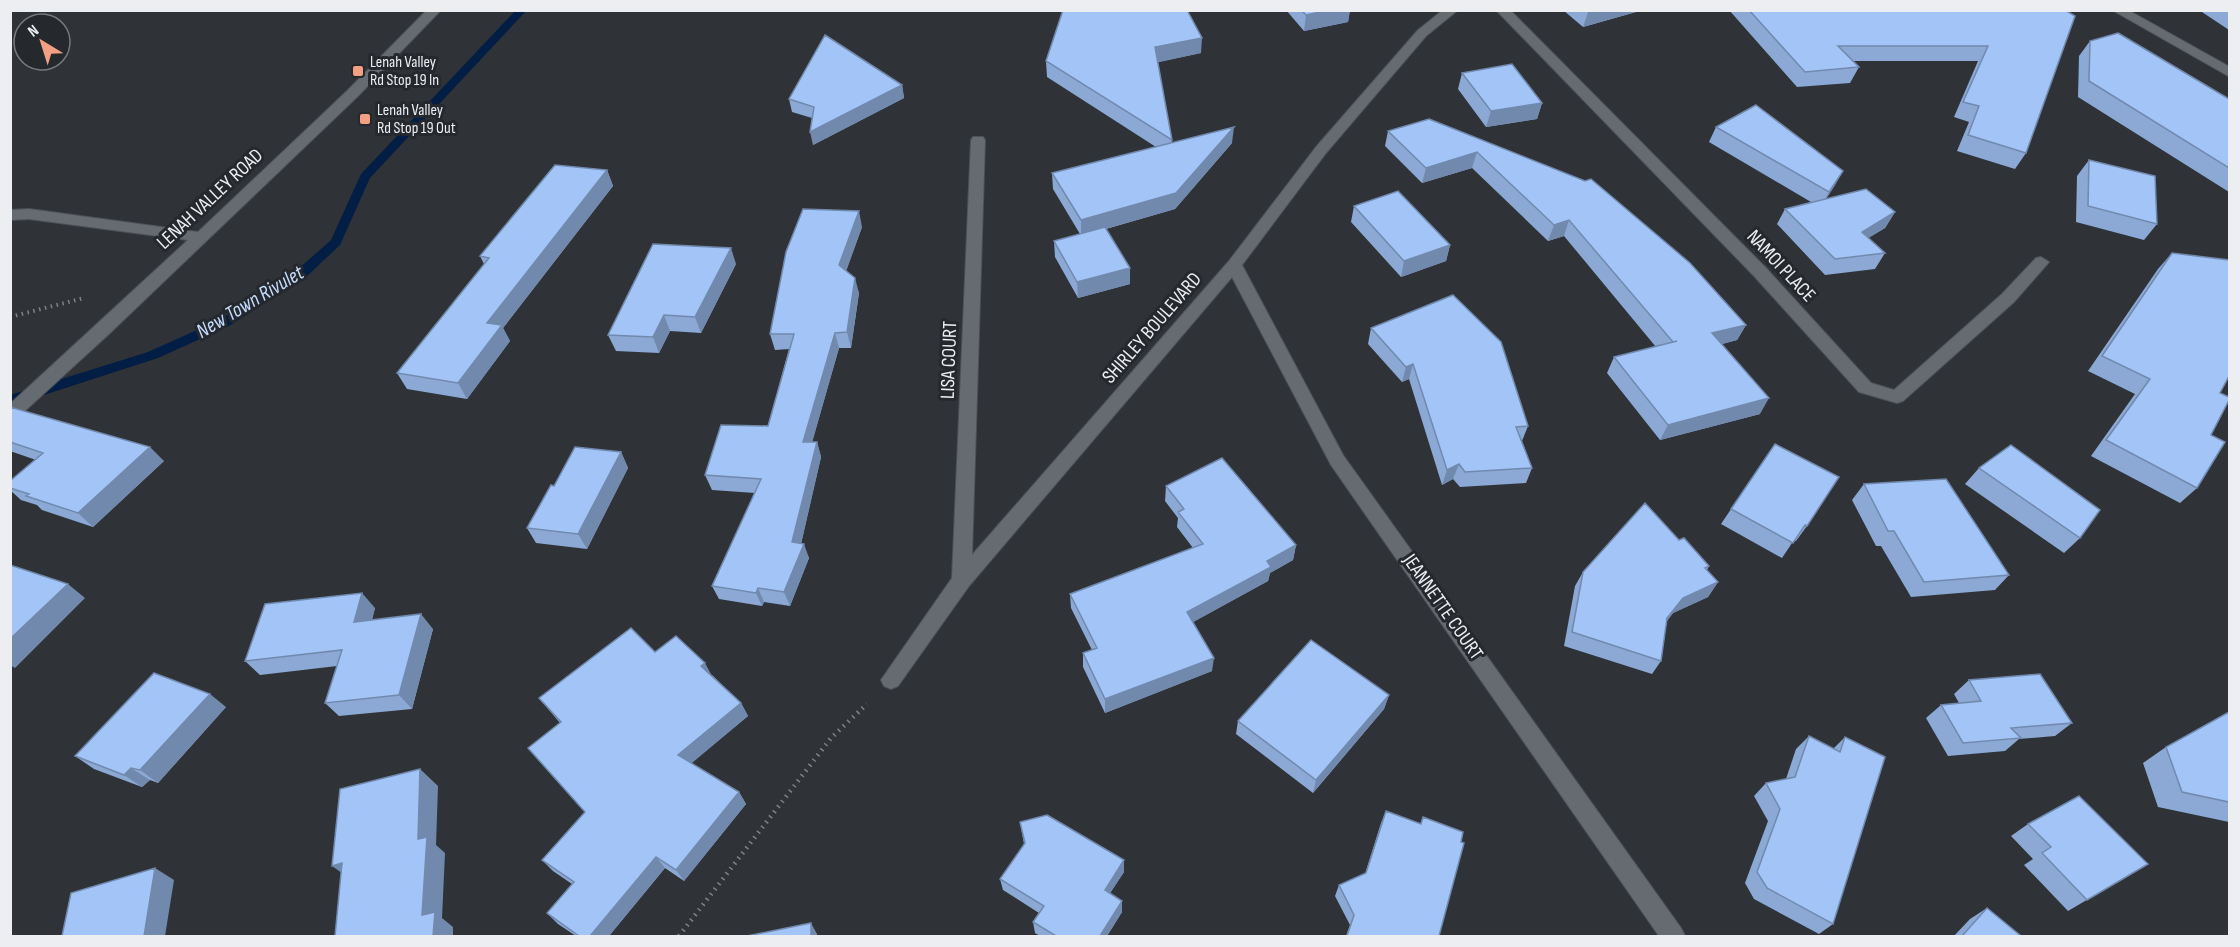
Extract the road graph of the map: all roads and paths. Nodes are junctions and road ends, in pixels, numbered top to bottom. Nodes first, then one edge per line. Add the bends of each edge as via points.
1 (435, 10) edge
2 (1452, 10) edge
3 (1502, 10) edge
4 (2118, 10) edge
5 (2229, 73) edge
6 (978, 140) dead end
7 (10, 215) edge
8 (200, 237) junction
9 (2041, 262) dead end
10 (1234, 265) junction
11 (150, 284) junction
12 (10, 317) edge
13 (10, 414) edge
14 (962, 580) junction
15 (891, 680) joint
16 (679, 936) edge
17 (1673, 936) edge

1 - 8 street, LENAH VALLEY ROAD
2 - 10 street, SHIRLEY BOULEVARD via 1422,33 1328,141
3 - 9 street, NAMOI PLACE via 1760,272 1864,388 1897,397 2008,298
4 - 5 street
6 - 14 street, LISA COURT
7 - 8 street via 29,214
8 - 11 street, LENAH VALLEY ROAD
10 - 14 street, SHIRLEY BOULEVARD
10 - 17 street, JEANNETTE COURT via 1337,459
11 - 12 path
11 - 13 street, LENAH VALLEY ROAD
14 - 15 street, SHIRLEY BOULEVARD
15 - 16 path via 831,738

